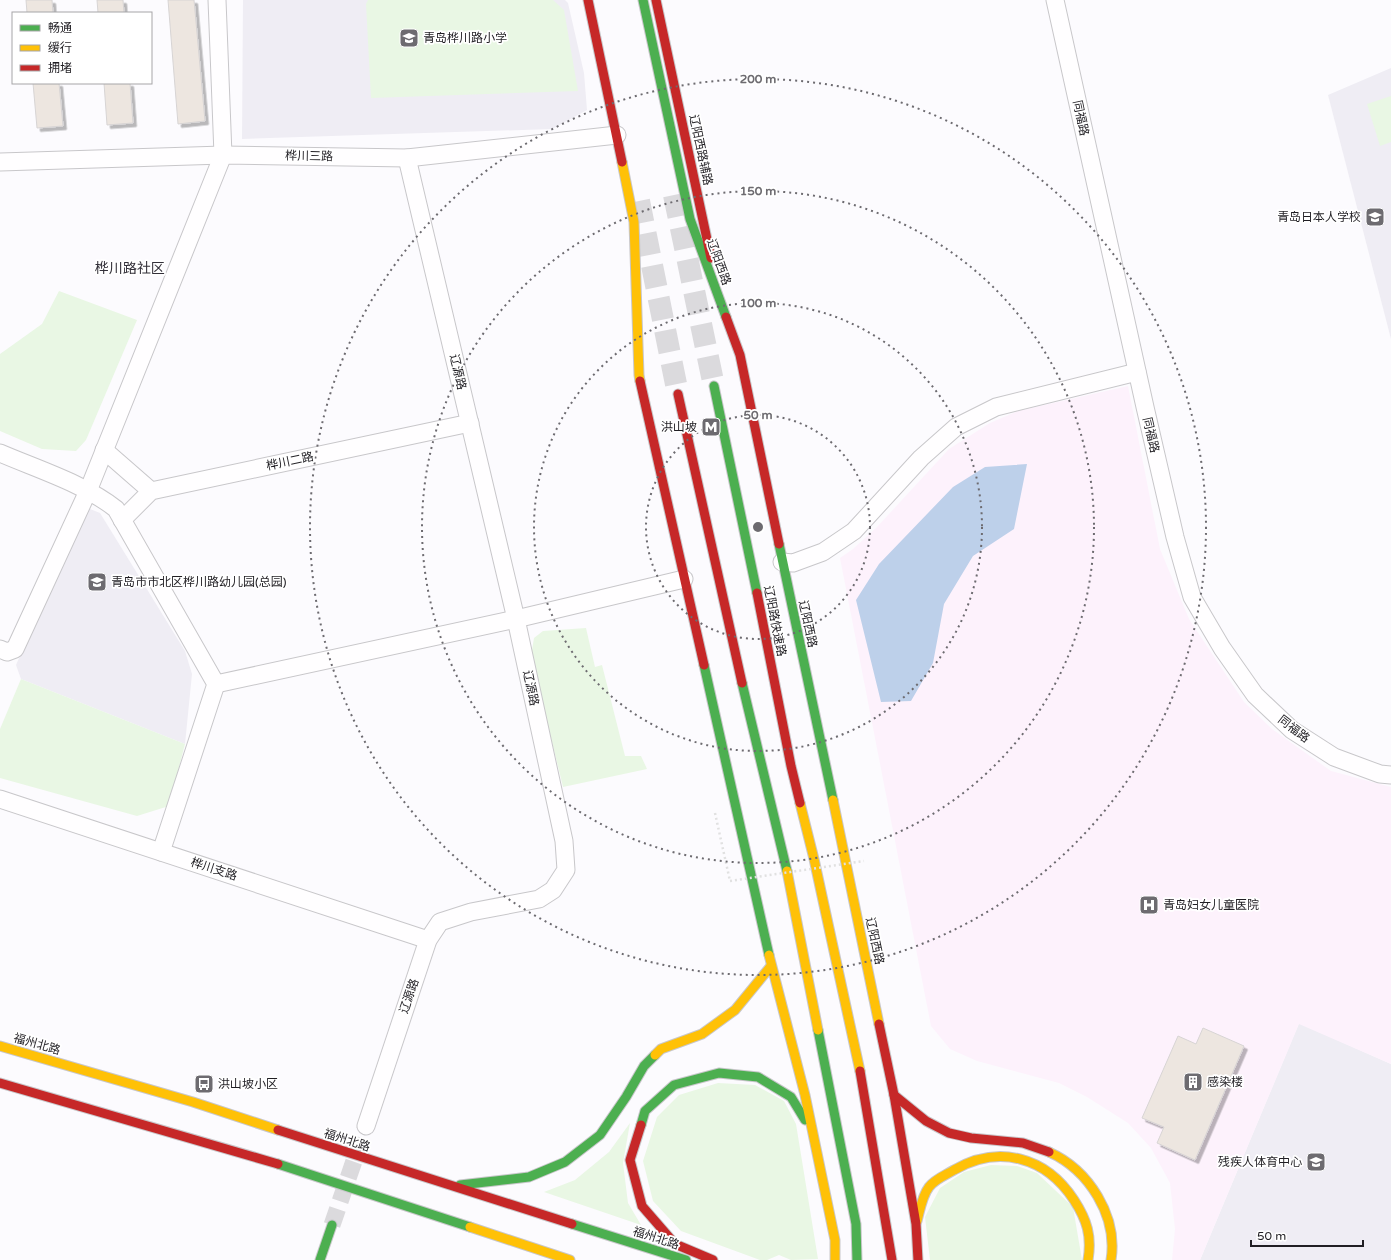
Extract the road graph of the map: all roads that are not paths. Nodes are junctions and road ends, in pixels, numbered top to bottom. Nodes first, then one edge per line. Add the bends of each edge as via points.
1 (217, 0) edge
2 (588, 0) edge
3 (643, 0) edge
4 (656, 0) edge
5 (1055, 0) edge
6 (616, 135) junction
7 (223, 155) junction
8 (407, 158) junction
9 (0, 162) edge
10 (721, 304) junction
11 (1137, 372) junction
12 (714, 386) tunnel mouth
13 (678, 394) tunnel mouth
14 (470, 423) junction
15 (104, 450) junction
16 (0, 453) edge
17 (88, 491) junction
18 (151, 491) junction
19 (122, 520) junction
20 (782, 562) junction
21 (684, 579) junction
22 (516, 619) junction
23 (0, 649) edge
24 (216, 684) junction
25 (1391, 775) edge
26 (0, 798) edge
27 (161, 852) junction
28 (428, 940) junction
29 (771, 966) junction
30 (0, 1046) edge
31 (0, 1083) edge
32 (894, 1095) junction
33 (366, 1126) tunnel mouth
34 (812, 1132) junction
35 (452, 1186) junction
36 (916, 1224) junction
37 (332, 1225) tunnel mouth
38 (567, 1259) edge
39 (320, 1260) edge
40 (686, 1260) edge
41 (713, 1260) edge
42 (835, 1260) edge
43 (857, 1260) edge
44 (892, 1260) edge
45 (918, 1260) edge
46 (1088, 1260) edge
47 (1111, 1260) edge

1 - 7 street
2 - 6 main road
3 - 10 main road, 辽阳西路 via 690,219
4 - 10 main road, 辽阳西路辅路
5 - 11 street, 同福路
6 - 8 street, 桦川三路
6 - 21 main road via 634,222 639,376
7 - 8 street, 桦川三路
7 - 9 street, 桦川三路
7 - 15 street
8 - 14 street, 辽源路
10 - 20 main road, 辽阳西路 via 740,355
11 - 20 street via 996,407 956,427 921,458 854,531 823,552 793,563
11 - 25 street, 同福路 via 1192,597 1222,648 1255,695 1292,730 1334,757 1380,774
12 - 44 main road, 辽阳路快速路 via 791,766 856,1050
13 - 43 main road via 718,583 785,863 856,1224
14 - 18 street, 桦川二路
14 - 22 street, 辽源路
15 - 17 street
15 - 18 street
16 - 17 street
17 - 19 street via 116,509
17 - 23 street via 15,649 7,652
18 - 19 street
19 - 24 street
20 - 32 main road, 辽阳西路
21 - 22 street
21 - 29 main road
22 - 24 street
22 - 28 street, 辽源路 via 564,842 566,870 553,890 539,899 471,912 440,922
24 - 27 street
26 - 27 street, 桦川支路
27 - 28 street, 桦川支路
28 - 33 street, 辽源路
29 - 34 main road via 805,1095
29 - 35 main road via 734,1010 702,1034 662,1049 644,1066 600,1136 565,1162 529,1177
30 - 35 main road, 福州北路 via 193,1102
31 - 38 main road via 270,1161
32 - 36 main road, 辽阳西路
32 - 47 main road via 912,1112 948,1133 968,1139 1027,1144 1046,1150 1073,1166 1096,1193 1104,1208 1109,1225
34 - 41 main road via 791,1097 758,1077 719,1072 674,1085 645,1112 630,1160 642,1206 675,1244
34 - 42 main road via 835,1240
35 - 40 main road, 福州北路
36 - 45 main road, 辽阳西路
36 - 46 main road via 921,1204 930,1186 957,1168 994,1157 1020,1159 1034,1163 1067,1189 1087,1225 1090,1242
37 - 39 main road

